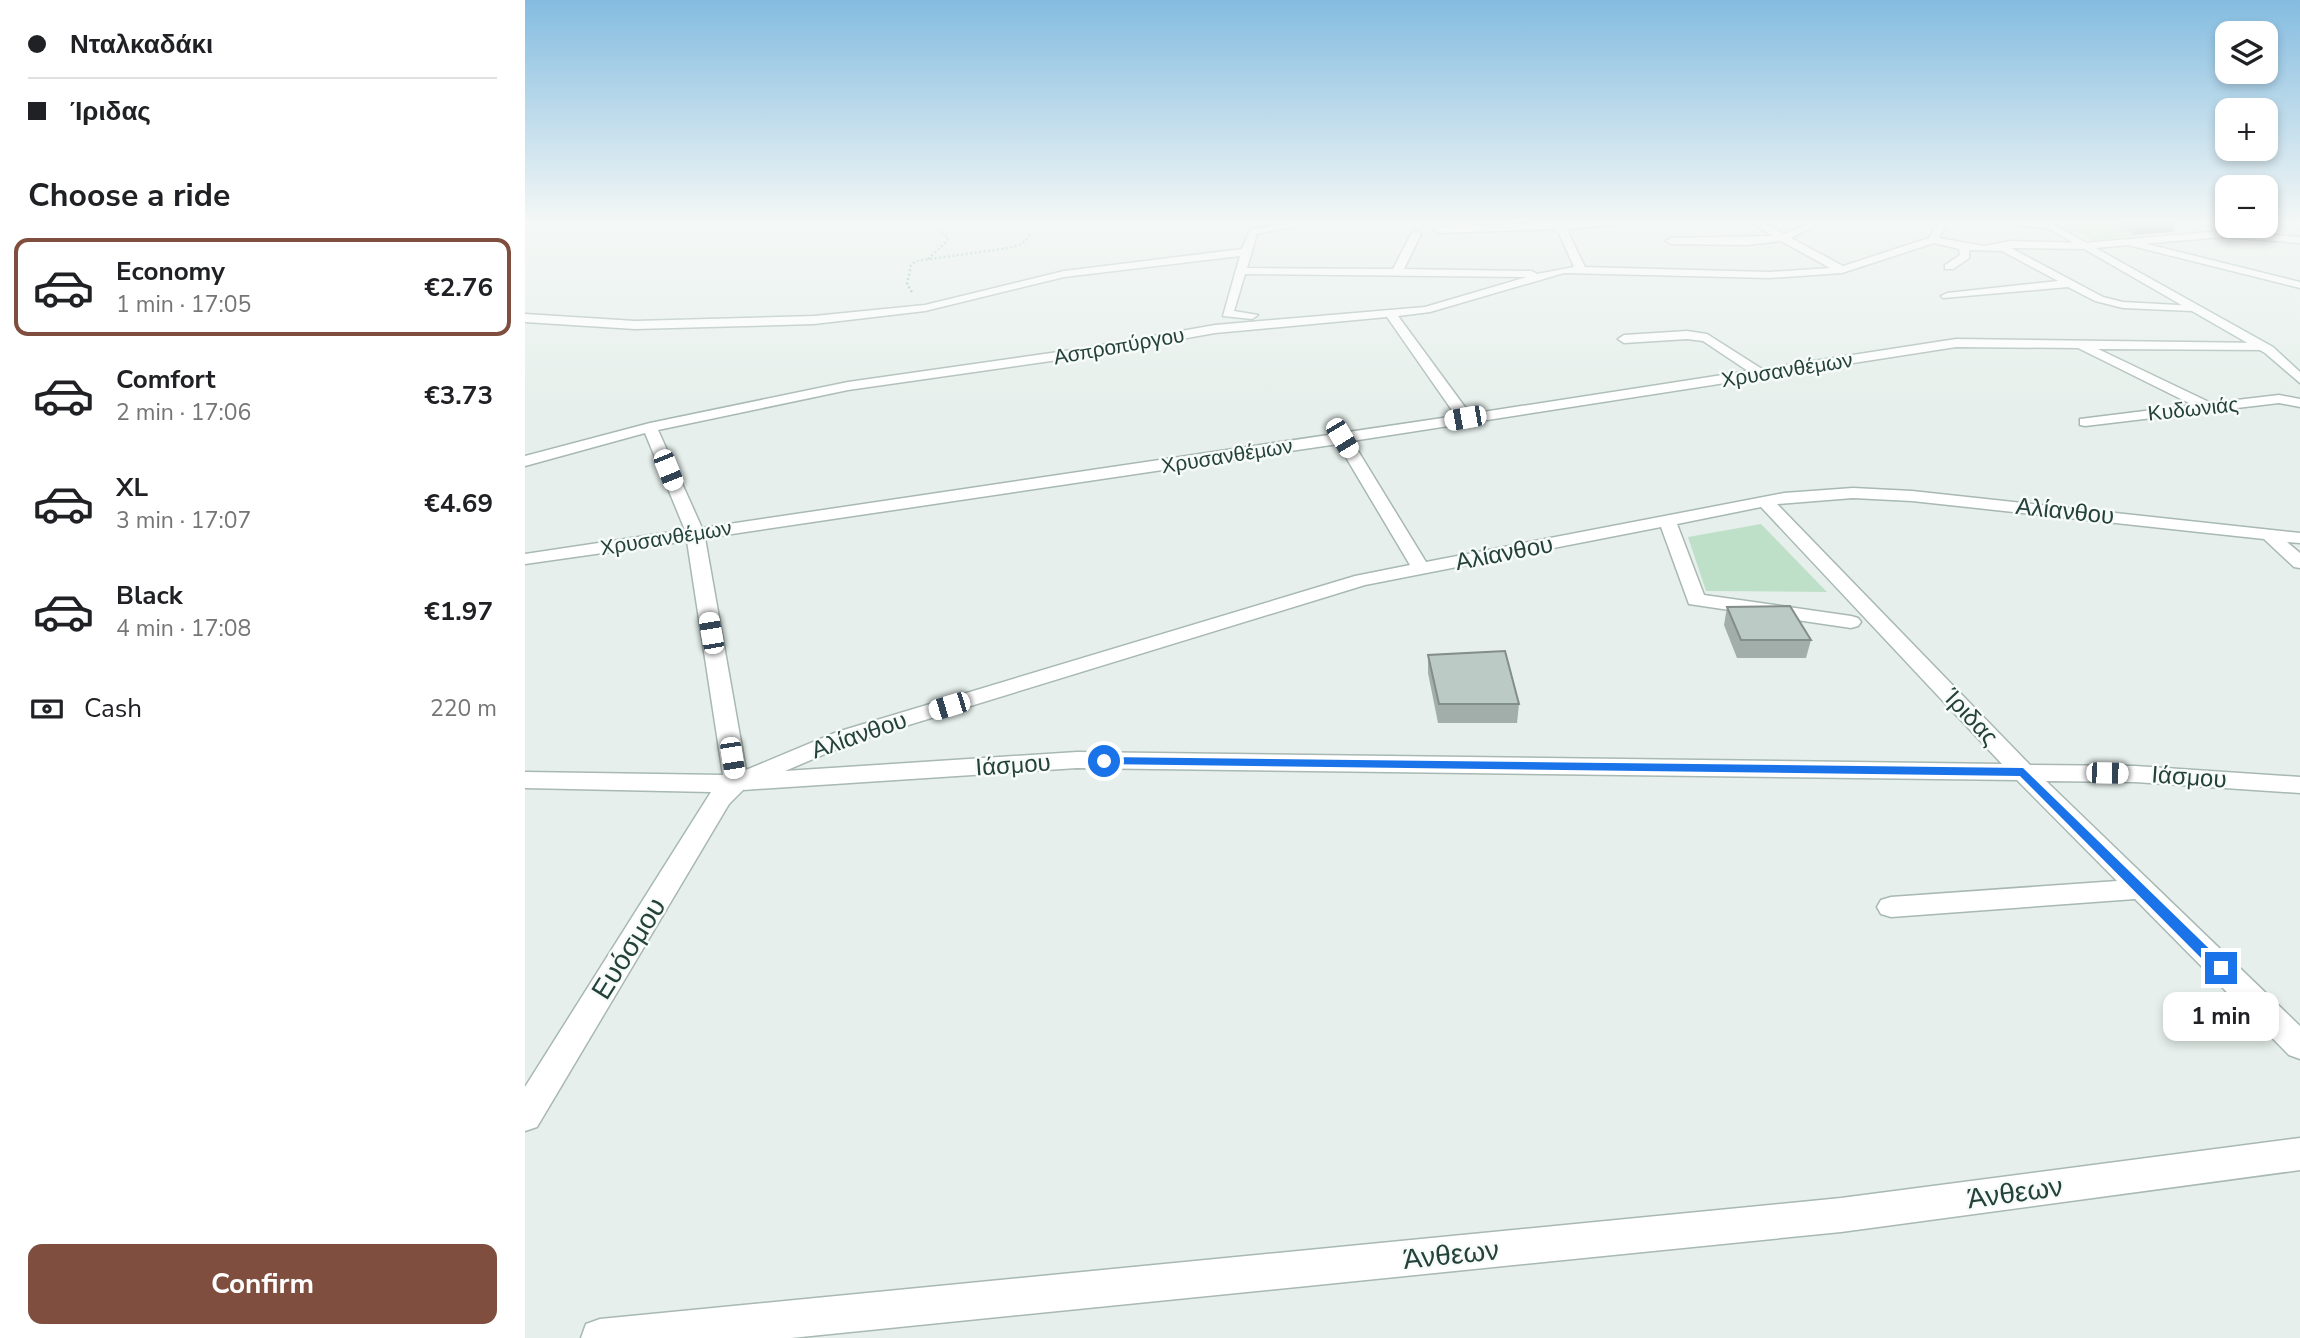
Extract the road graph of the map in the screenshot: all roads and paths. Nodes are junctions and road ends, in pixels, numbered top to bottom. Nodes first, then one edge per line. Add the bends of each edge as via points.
1 (907, 285) edge
2 (1017, 285) edge
3 (1236, 285) edge
4 (1507, 285) edge
5 (2052, 285) edge
6 (2069, 285) edge
7 (2152, 285) edge
8 (1947, 296) dead end
9 (925, 308) junction
10 (2192, 308) junction
11 (1426, 310) junction
12 (1391, 315) junction
13 (525, 318) edge
14 (1624, 339) dead end
15 (2078, 343) junction
16 (2263, 347) junction
17 (1762, 374) junction
18 (2300, 379) edge
19 (2300, 403) edge
20 (2209, 408) junction
21 (1465, 418) junction
22 (2085, 422) dead end
23 (650, 427) junction
24 (1342, 438) junction
25 (525, 461) edge
26 (1765, 502) junction
27 (1667, 521) junction
28 (695, 533) junction
29 (2267, 534) junction
30 (2300, 538) edge
31 (525, 559) edge
32 (2300, 563) edge
33 (1421, 569) junction
34 (1851, 622) dead end
35 (2023, 772) junction
36 (525, 780) edge
37 (736, 783) junction
38 (2300, 785) edge
39 (2141, 889) junction
40 (1891, 907) dead end
41 (2300, 1046) edge
42 (525, 1116) edge
43 (2300, 1154) edge
44 (600, 1338) edge

1 - 9 path
2 - 9 street
3 - 11 street via 1227,314 1235,316 1400,307
4 - 11 street, Ασπροπύργου
5 - 8 street
6 - 10 street via 2123,305
7 - 10 street
9 - 13 street via 746,323 635,325
10 - 16 street
11 - 12 street, Ασπροπύργου
12 - 21 street
12 - 23 street, Ασπροπύργου via 1215,329 1079,354 848,386
14 - 17 street via 1707,338
15 - 16 street, Χρυσανθέμων
15 - 17 street, Χρυσανθέμων via 1956,343
15 - 20 street
16 - 18 street
17 - 21 street, Χρυσανθέμων
19 - 20 street, Κυδωνιάς via 2279,400
20 - 22 street, Κυδωνιάς
21 - 24 street, Χρυσανθέμων
23 - 25 street, Ασπροπύργου
23 - 28 street
24 - 28 street, Χρυσανθέμων
24 - 33 street
26 - 27 street, Αλίανθου
26 - 29 street, Αλίανθου via 1853,493 1912,496
26 - 35 street, Ίριδας
27 - 33 street, Αλίανθου
27 - 34 street via 1696,600
28 - 31 street, Χρυσανθέμων
28 - 37 street
29 - 30 street, Αλίανθου
29 - 32 street
33 - 37 street, Αλίανθου via 1362,580 845,737
35 - 37 street, Ιάσμου via 1077,761
35 - 38 street, Ιάσμου
35 - 39 street, Ίριδας
36 - 37 street, Ιάσμου
37 - 42 street, Ευόσμου via 720,798
39 - 40 street
39 - 41 street, Ίριδας
43 - 44 street, Άνθεων via 1840,1215

